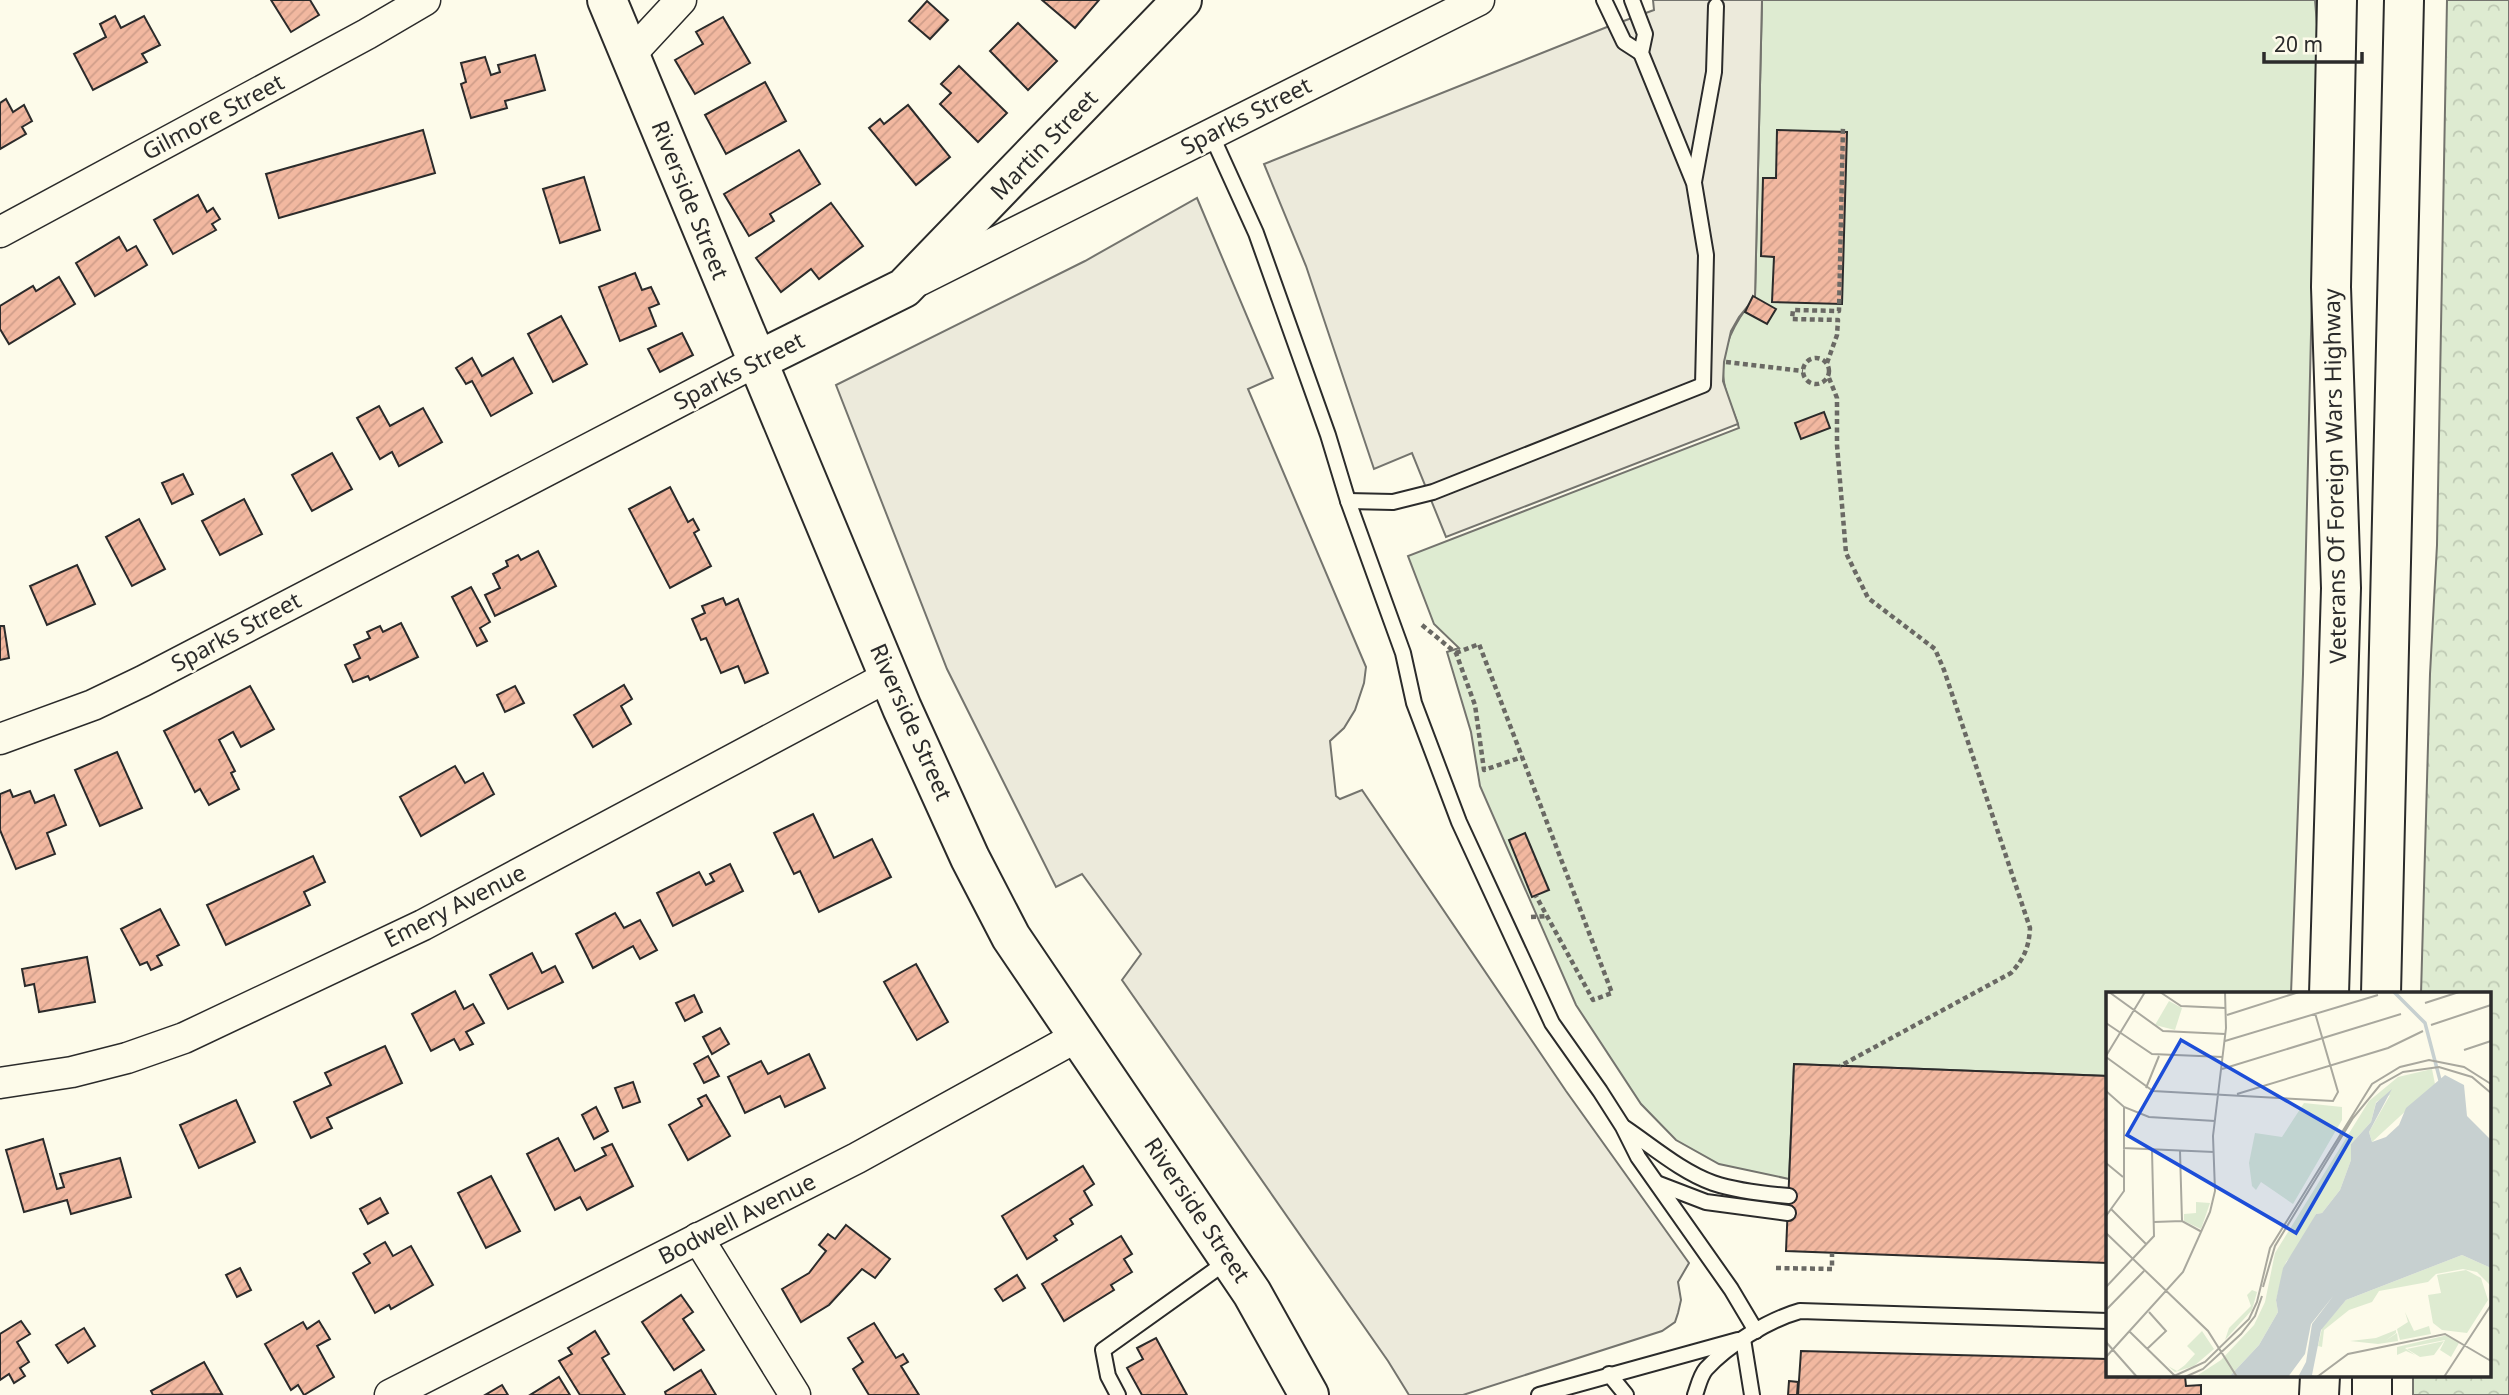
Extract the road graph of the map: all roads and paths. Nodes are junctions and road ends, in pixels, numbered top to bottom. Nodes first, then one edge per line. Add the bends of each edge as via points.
1 (425, 0) edge
2 (607, 0) edge
3 (681, 0) edge
4 (1182, 0) edge
5 (1479, 0) edge
6 (1604, 0) edge
7 (1632, 0) edge
8 (2337, 0) edge
9 (2404, 0) edge
10 (1716, 6) dead end
11 (1641, 54) junction
12 (629, 55) junction
13 (1843, 127) dead end
14 (1211, 134) junction
15 (1694, 183) junction
16 (0, 232) edge
17 (904, 288) junction
18 (1704, 360) junction
19 (757, 361) junction
20 (1827, 363) junction
21 (1803, 371) junction
22 (1829, 378) junction
23 (1348, 501) junction
24 (1422, 625) dead end
25 (1456, 653) junction
26 (889, 676) junction
27 (0, 739) edge
28 (1522, 757) junction
29 (1536, 896) dead end
30 (1547, 916) junction
31 (1531, 917) dead end
32 (2329, 992) edge
33 (2381, 992) edge
34 (1080, 1035) junction
35 (1840, 1066) dead end
36 (0, 1083) edge
37 (1623, 1127) junction
38 (1657, 1183) junction
39 (1789, 1195) dead end
40 (1788, 1213) dead end
41 (698, 1238) junction
42 (1832, 1253) dead end
43 (1230, 1259) junction
44 (1776, 1268) dead end
45 (2106, 1321) edge
46 (1756, 1331) junction
47 (1743, 1339) junction
48 (1609, 1374) junction
49 (390, 1395) edge
50 (795, 1395) edge
51 (1118, 1395) edge
52 (1309, 1395) edge
53 (1539, 1395) edge
54 (1626, 1395) edge
55 (1695, 1395) edge
56 (1752, 1395) edge

1 - 16 street, Gilmore Street
2 - 12 main road, Riverside Street
3 - 12 street
4 - 17 main road, Martin Street
5 - 14 street, Sparks Street
6 - 11 lane via 1624,42
7 - 11 lane via 1644,34
8 - 32 main road, Veterans Of Foreign Wars Highway via 2331,287 2341,588
9 - 33 main road
10 - 15 lane via 1713,72
11 - 15 lane
12 - 19 main road, Riverside Street
13 - 20 path via 1839,311 1793,310 1792,319 1838,320
14 - 17 street, Sparks Street
14 - 23 lane via 1256,233
15 - 18 lane via 1706,255
17 - 19 main road, Sparks Street
18 - 21 path
18 - 23 lane via 1703,385 1433,492 1393,502
19 - 26 main road, Riverside Street
19 - 27 street, Sparks Street via 143,681
20 - 21 path via 1813,358
20 - 22 path
21 - 22 path via 1811,384
22 - 35 path via 1837,398 1846,553 1868,598 1935,649 2030,928 2026,953 2011,973
23 - 37 lane via 1403,653 1414,703 1459,822 1552,1023
24 - 25 path
25 - 28 path via 1479,644
25 - 28 path via 1475,705 1484,770
26 - 34 main road, Riverside Street via 970,858 1011,937
26 - 36 street, Emery Avenue via 423,925 184,1038 72,1072
28 - 30 path via 1612,993 1592,1000
29 - 30 path
30 - 31 path
34 - 41 street, Bodwell Avenue via 857,1158
34 - 43 main road, Riverside Street
37 - 38 lane
37 - 39 lane via 1712,1183
38 - 40 lane via 1706,1202
38 - 46 lane
41 - 49 street, Bodwell Avenue
41 - 50 street
42 - 44 path via 1832,1269
43 - 51 lane via 1103,1350
43 - 52 main road, Riverside Street
45 - 46 lane via 1800,1311
46 - 47 lane
47 - 48 lane
47 - 55 lane via 1704,1371
47 - 56 lane
48 - 53 lane
48 - 54 lane

